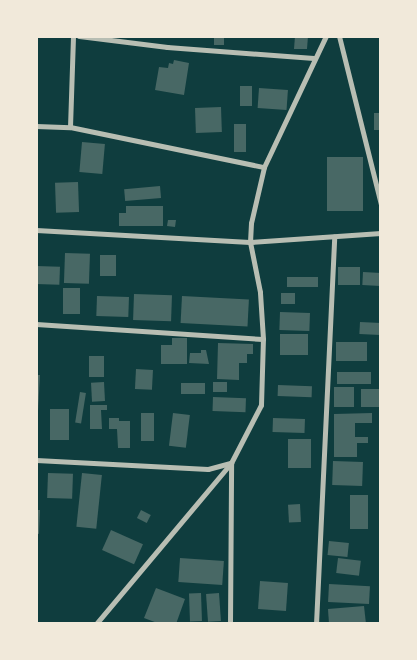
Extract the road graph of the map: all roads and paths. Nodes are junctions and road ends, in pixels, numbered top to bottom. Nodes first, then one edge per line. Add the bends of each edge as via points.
1 (73, 36) edge
2 (79, 36) edge
3 (326, 36) edge
4 (339, 36) edge
5 (314, 58) junction
6 (36, 126) edge
7 (70, 127) junction
8 (264, 167) junction
9 (381, 204) edge
10 (36, 230) edge
11 (381, 233) edge
12 (334, 236) junction
13 (250, 242) junction
14 (36, 324) edge
15 (263, 339) junction
16 (36, 460) edge
17 (231, 463) junction
18 (96, 624) edge
19 (230, 624) edge
20 (316, 624) edge

1 - 7 street
2 - 5 street via 167,47
3 - 5 street
4 - 9 street
5 - 8 street
6 - 7 street
7 - 8 street
8 - 13 street
10 - 13 street
11 - 12 street
12 - 13 street
12 - 20 street
13 - 15 street via 260,292
14 - 15 street
15 - 17 street via 261,405
16 - 17 street via 208,469
17 - 18 street
17 - 19 street

